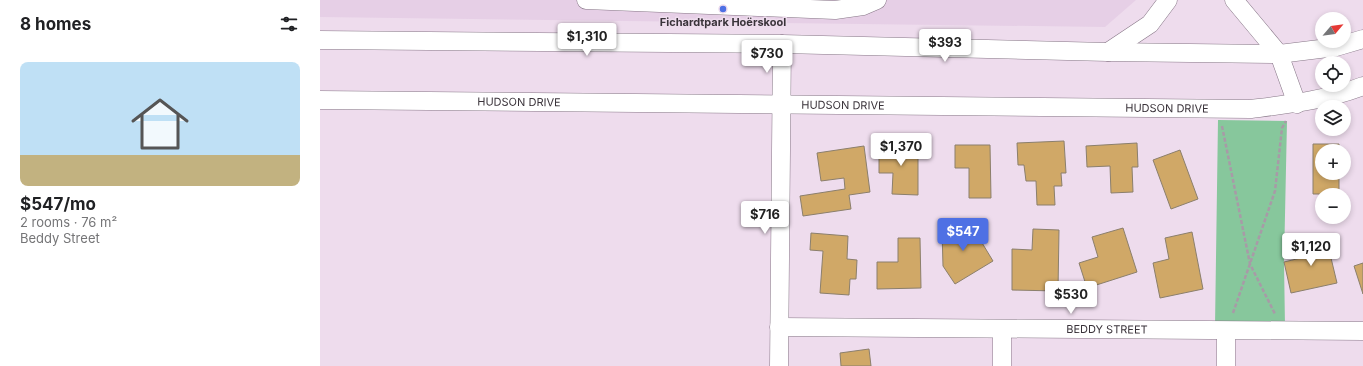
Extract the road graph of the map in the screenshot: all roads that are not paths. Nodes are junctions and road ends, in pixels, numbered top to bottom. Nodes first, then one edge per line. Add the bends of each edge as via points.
1 (586, 0) edge
2 (877, 0) edge
3 (1168, 0) edge
4 (1234, 0) edge
5 (654, 1) edge
6 (1363, 39) edge
7 (320, 40) edge
8 (782, 44) junction
9 (1108, 52) junction
10 (1279, 54) junction
11 (1363, 86) edge
12 (320, 100) edge
13 (782, 104) junction
14 (1297, 104) junction
15 (779, 328) junction
16 (1002, 330) junction
17 (1226, 331) junction
18 (1363, 331) edge
19 (779, 366) edge
20 (1002, 366) edge
21 (1226, 366) edge

1 - 5 street
2 - 5 street via 863,6 835,10
3 - 9 street via 1150,24
4 - 10 street
6 - 10 street via 1336,47
7 - 8 street
8 - 9 street
8 - 13 street
9 - 10 street
10 - 14 street
11 - 14 street, HUDSON DRIVE via 1342,94
12 - 13 street, HUDSON DRIVE
13 - 14 street, HUDSON DRIVE via 1251,109
13 - 15 street
15 - 16 street, BEDDY STREET
15 - 19 street
16 - 17 street, BEDDY STREET
16 - 20 street
17 - 18 street, BEDDY STREET
17 - 21 street

